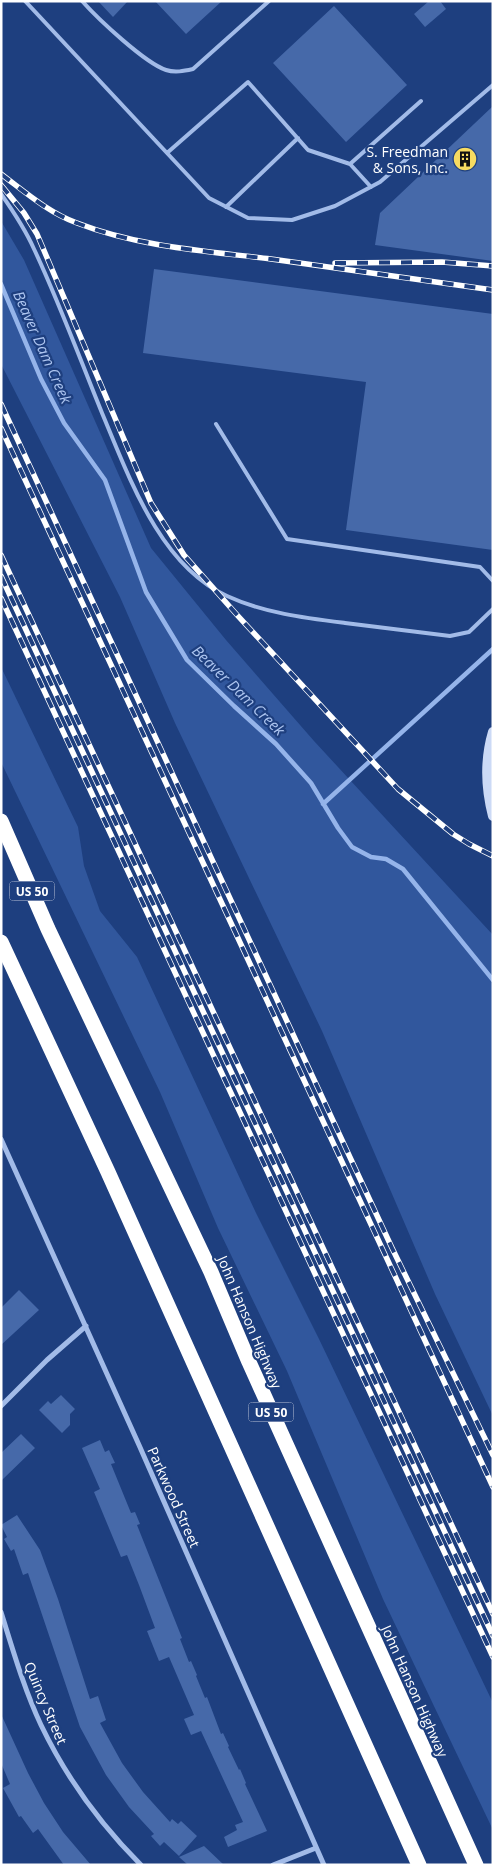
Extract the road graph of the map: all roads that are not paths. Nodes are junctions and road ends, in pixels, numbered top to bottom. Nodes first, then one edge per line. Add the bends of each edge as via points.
1 (25, 1) edge
2 (82, 1) edge
3 (270, 1) edge
4 (493, 85) edge
5 (421, 100) dead end
6 (298, 138) junction
7 (167, 153) junction
8 (350, 164) junction
9 (372, 187) junction
10 (1, 194) edge
11 (226, 207) junction
12 (216, 424) dead end
13 (493, 581) edge
14 (493, 609) edge
15 (493, 732) edge
16 (490, 760) edge
17 (493, 816) edge
18 (1, 821) edge
19 (1, 942) edge
20 (1, 1139) edge
21 (86, 1326) junction
22 (1, 1406) edge
23 (1, 1612) edge
24 (316, 1848) junction
25 (141, 1865) edge
26 (273, 1865) edge
27 (324, 1865) edge
28 (420, 1865) edge
29 (476, 1865) edge

1 - 7 lane
2 - 3 lane via 99,20 154,65 182,71 193,69
4 - 9 lane
5 - 8 lane
6 - 7 lane via 248,82
6 - 8 lane via 308,150
6 - 11 lane
7 - 11 lane via 209,198
8 - 9 lane
9 - 11 lane via 335,206 292,220 248,218
10 - 14 lane via 35,249 144,507 179,560 194,576 225,596 276,612 450,636 468,632
12 - 13 lane via 287,539 480,567
15 - 16 main road
16 - 17 main road via 488,787
18 - 29 highway, John Hanson Highway / US 50 via 48,929 211,1272
19 - 28 highway
20 - 21 street, Parkwood Street
21 - 22 street
21 - 24 street, Parkwood Street
23 - 25 street, Quincy Street via 40,1723 61,1764 84,1799
24 - 26 street
24 - 27 street, Parkwood Street

